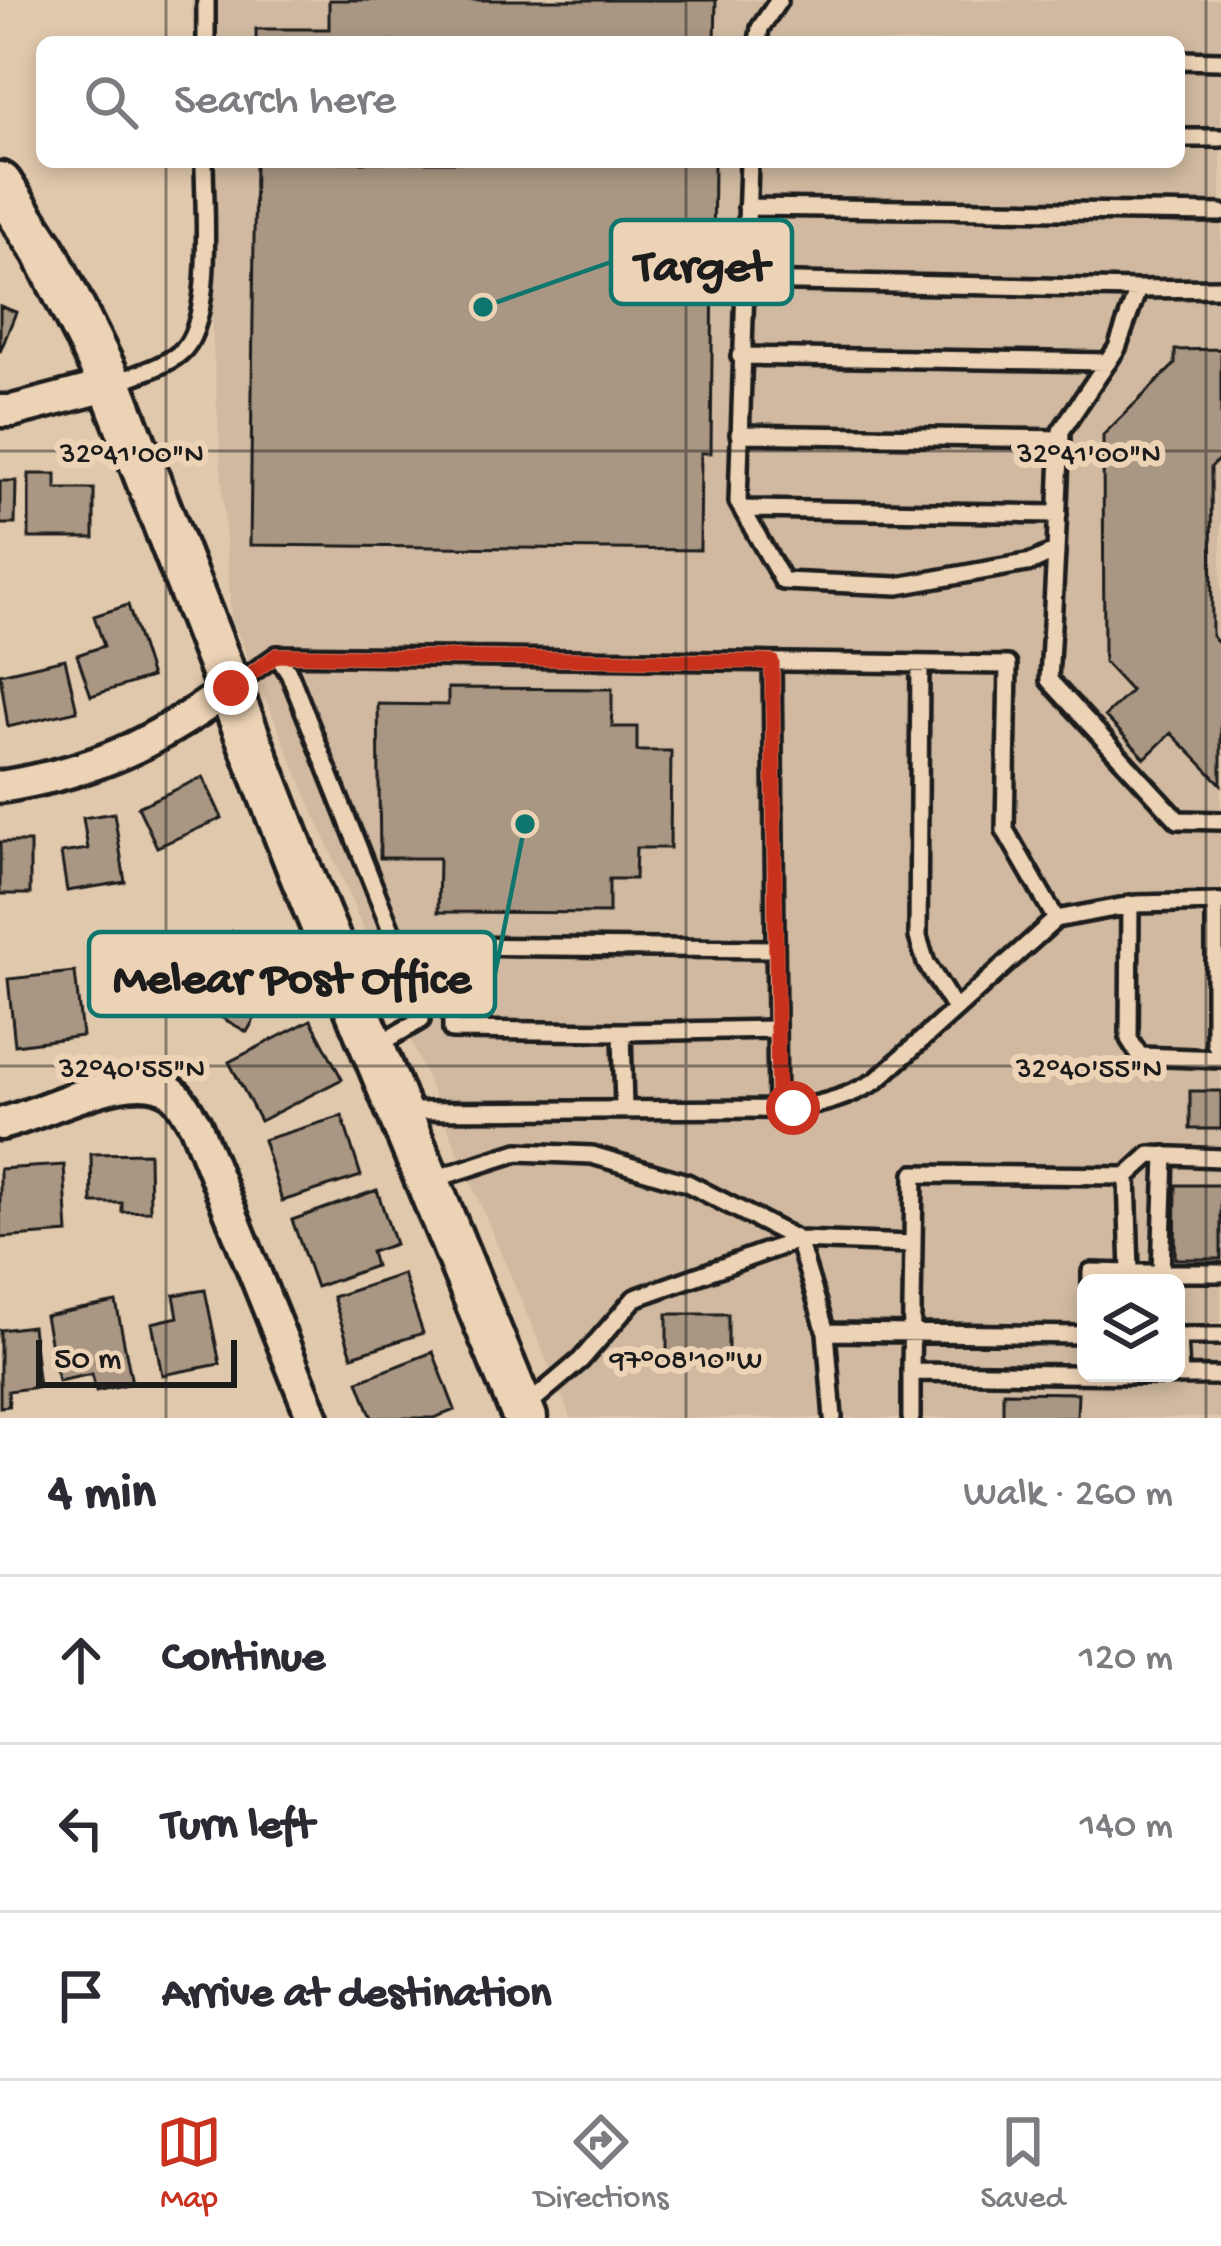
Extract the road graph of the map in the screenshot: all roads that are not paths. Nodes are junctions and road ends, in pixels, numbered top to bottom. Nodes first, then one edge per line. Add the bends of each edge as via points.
1 (206, 0) edge
2 (779, 0) edge
3 (206, 36) edge
4 (759, 36) edge
5 (1185, 60) edge
6 (1221, 61) edge
7 (1185, 138) edge
8 (1221, 139) edge
9 (204, 168) edge
10 (749, 168) edge
11 (0, 184) edge
12 (747, 207) junction
13 (1221, 213) edge
14 (744, 281) junction
15 (1221, 288) edge
16 (1138, 289) junction
17 (740, 356) junction
18 (1108, 362) junction
19 (112, 385) junction
20 (0, 411) edge
21 (739, 434) junction
22 (1061, 439) junction
23 (742, 509) junction
24 (1058, 514) junction
25 (1056, 551) junction
26 (277, 655) junction
27 (772, 662) junction
28 (920, 664) junction
29 (231, 688) junction
30 (0, 787) edge
31 (1221, 821) edge
32 (1218, 902) edge
33 (1130, 904) junction
34 (1056, 919) junction
35 (775, 949) junction
36 (955, 1010) junction
37 (776, 1029) junction
38 (622, 1032) junction
39 (373, 1048) junction
40 (1221, 1056) edge
41 (778, 1108) junction
42 (624, 1109) junction
43 (400, 1111) junction
44 (0, 1124) edge
45 (1165, 1155) junction
46 (1221, 1157) edge
47 (1127, 1176) junction
48 (429, 1181) junction
49 (798, 1240) junction
50 (913, 1244) junction
51 (1130, 1273) junction
52 (1161, 1273) junction
53 (1091, 1274) edge
54 (1221, 1274) edge
55 (826, 1332) junction
56 (911, 1333) junction
57 (1077, 1335) edge
58 (1185, 1336) edge
59 (1221, 1336) edge
60 (911, 1372) junction
61 (1077, 1374) edge
62 (1185, 1376) edge
63 (1221, 1376) edge
64 (524, 1414) edge
65 (313, 1418) edge
66 (833, 1418) edge
67 (911, 1418) edge

1 - 3 lane
2 - 4 lane
5 - 6 lane
7 - 8 lane
9 - 19 lane via 201,311 193,339 178,355
10 - 12 lane
11 - 19 street via 44,250
12 - 13 lane
12 - 14 lane
14 - 16 lane
14 - 17 lane
15 - 16 lane
16 - 18 lane
17 - 18 lane
17 - 21 lane
18 - 22 lane
19 - 20 street
19 - 29 street
21 - 22 lane
21 - 23 lane
22 - 24 lane
23 - 24 lane
23 - 25 lane via 784,581 898,586
24 - 25 lane
25 - 31 lane via 1049,680 1178,820
26 - 27 lane
26 - 29 lane
26 - 39 lane via 420,1003 421,1021
27 - 28 lane
27 - 35 lane
28 - 34 lane via 1008,665 1005,830
28 - 36 lane via 918,937
29 - 30 street via 166,734 106,761
29 - 39 street
32 - 33 lane
32 - 40 lane
33 - 34 lane
33 - 40 lane via 1133,1049 1140,1056
34 - 36 lane
35 - 37 lane
35 - 38 lane via 452,946 452,1030
36 - 41 lane via 846,1098
37 - 38 lane
37 - 41 lane
38 - 42 lane
39 - 43 street
41 - 42 lane
42 - 43 lane
43 - 48 street
44 - 65 street via 139,1082 177,1095
45 - 46 lane
45 - 47 lane via 1150,1155
45 - 52 lane
47 - 50 lane via 914,1174
47 - 51 lane
48 - 49 lane via 518,1152 592,1155 687,1183
48 - 64 street
49 - 50 lane
49 - 55 lane
49 - 64 lane via 635,1298
50 - 56 lane
51 - 52 lane
51 - 53 lane
52 - 54 lane
55 - 56 lane
55 - 66 lane
56 - 57 lane
56 - 60 lane
58 - 59 lane
60 - 61 lane
60 - 67 lane
62 - 63 lane

